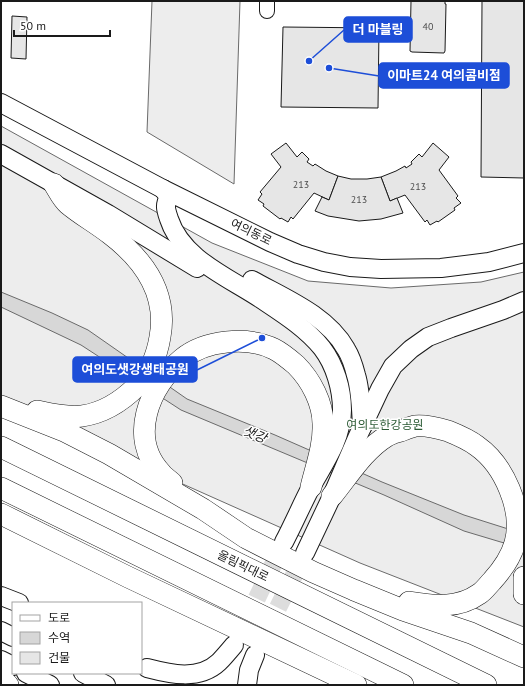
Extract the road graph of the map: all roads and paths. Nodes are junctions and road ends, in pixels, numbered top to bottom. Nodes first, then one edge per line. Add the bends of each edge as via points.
1 (1, 103) edge
2 (1, 154) edge
3 (54, 184) junction
4 (163, 189) junction
5 (524, 253) edge
6 (524, 301) edge
7 (332, 365) junction
8 (6, 408) edge
9 (331, 427) junction
10 (364, 437) junction
11 (1, 447) edge
12 (311, 487) joint
13 (1, 488) edge
14 (332, 496) joint
15 (203, 509) junction
16 (1, 514) edge
17 (284, 542) tunnel mouth
18 (304, 553) tunnel mouth
19 (524, 577) edge
20 (354, 590) junction
21 (524, 594) edge
22 (1, 596) edge
23 (16, 602) edge
24 (1, 631) edge
25 (12, 636) edge
26 (234, 645) dead end
27 (255, 655) dead end
28 (524, 657) edge
29 (1, 660) edge
30 (12, 666) edge
31 (144, 666) edge
32 (28, 674) edge
33 (85, 674) edge
34 (1, 678) edge
35 (8, 685) edge
36 (50, 685) edge
37 (106, 685) edge
38 (178, 685) edge
39 (246, 685) edge
40 (356, 685) edge
41 (403, 685) edge
42 (486, 685) edge

1 - 4 main road, 여의동로
2 - 3 main road
3 - 7 main road via 108,214 279,319 309,341
3 - 8 highway via 67,203 135,255 149,274 158,293 162,329 155,358 148,371 129,394 116,403 82,416
4 - 5 main road, 여의동로 via 298,254 350,267 441,268 489,262
4 - 7 main road via 169,197 165,209 177,238 211,268 260,298 309,334
4 - 10 main road via 173,201 182,224 212,254 304,309 336,335 347,350 356,376
6 - 10 main road via 428,337 411,349 393,366 380,389
7 - 9 main road via 339,382 342,412
8 - 15 highway via 109,454
9 - 12 highway via 322,440
9 - 15 highway via 312,386 302,372 289,358 274,349 236,342 201,348 183,359 154,392 147,407 144,439 149,455 160,473
10 - 14 highway
10 - 20 highway via 388,435 415,426 437,427 460,435 478,446 494,462 514,503 517,521 515,542 508,561 479,594 462,603 444,606 425,605
11 - 42 highway, 올림픽대로
12 - 17 main road
13 - 41 highway
14 - 18 main road
15 - 20 highway via 246,538
16 - 40 highway
19 - 21 highway
20 - 28 highway via 403,610 471,632
22 - 23 main road
24 - 25 main road
26 - 31 main road via 218,663 204,671 179,675
27 - 39 main road
29 - 30 main road
31 - 38 main road
32 - 36 main road
33 - 37 main road
34 - 35 highway

